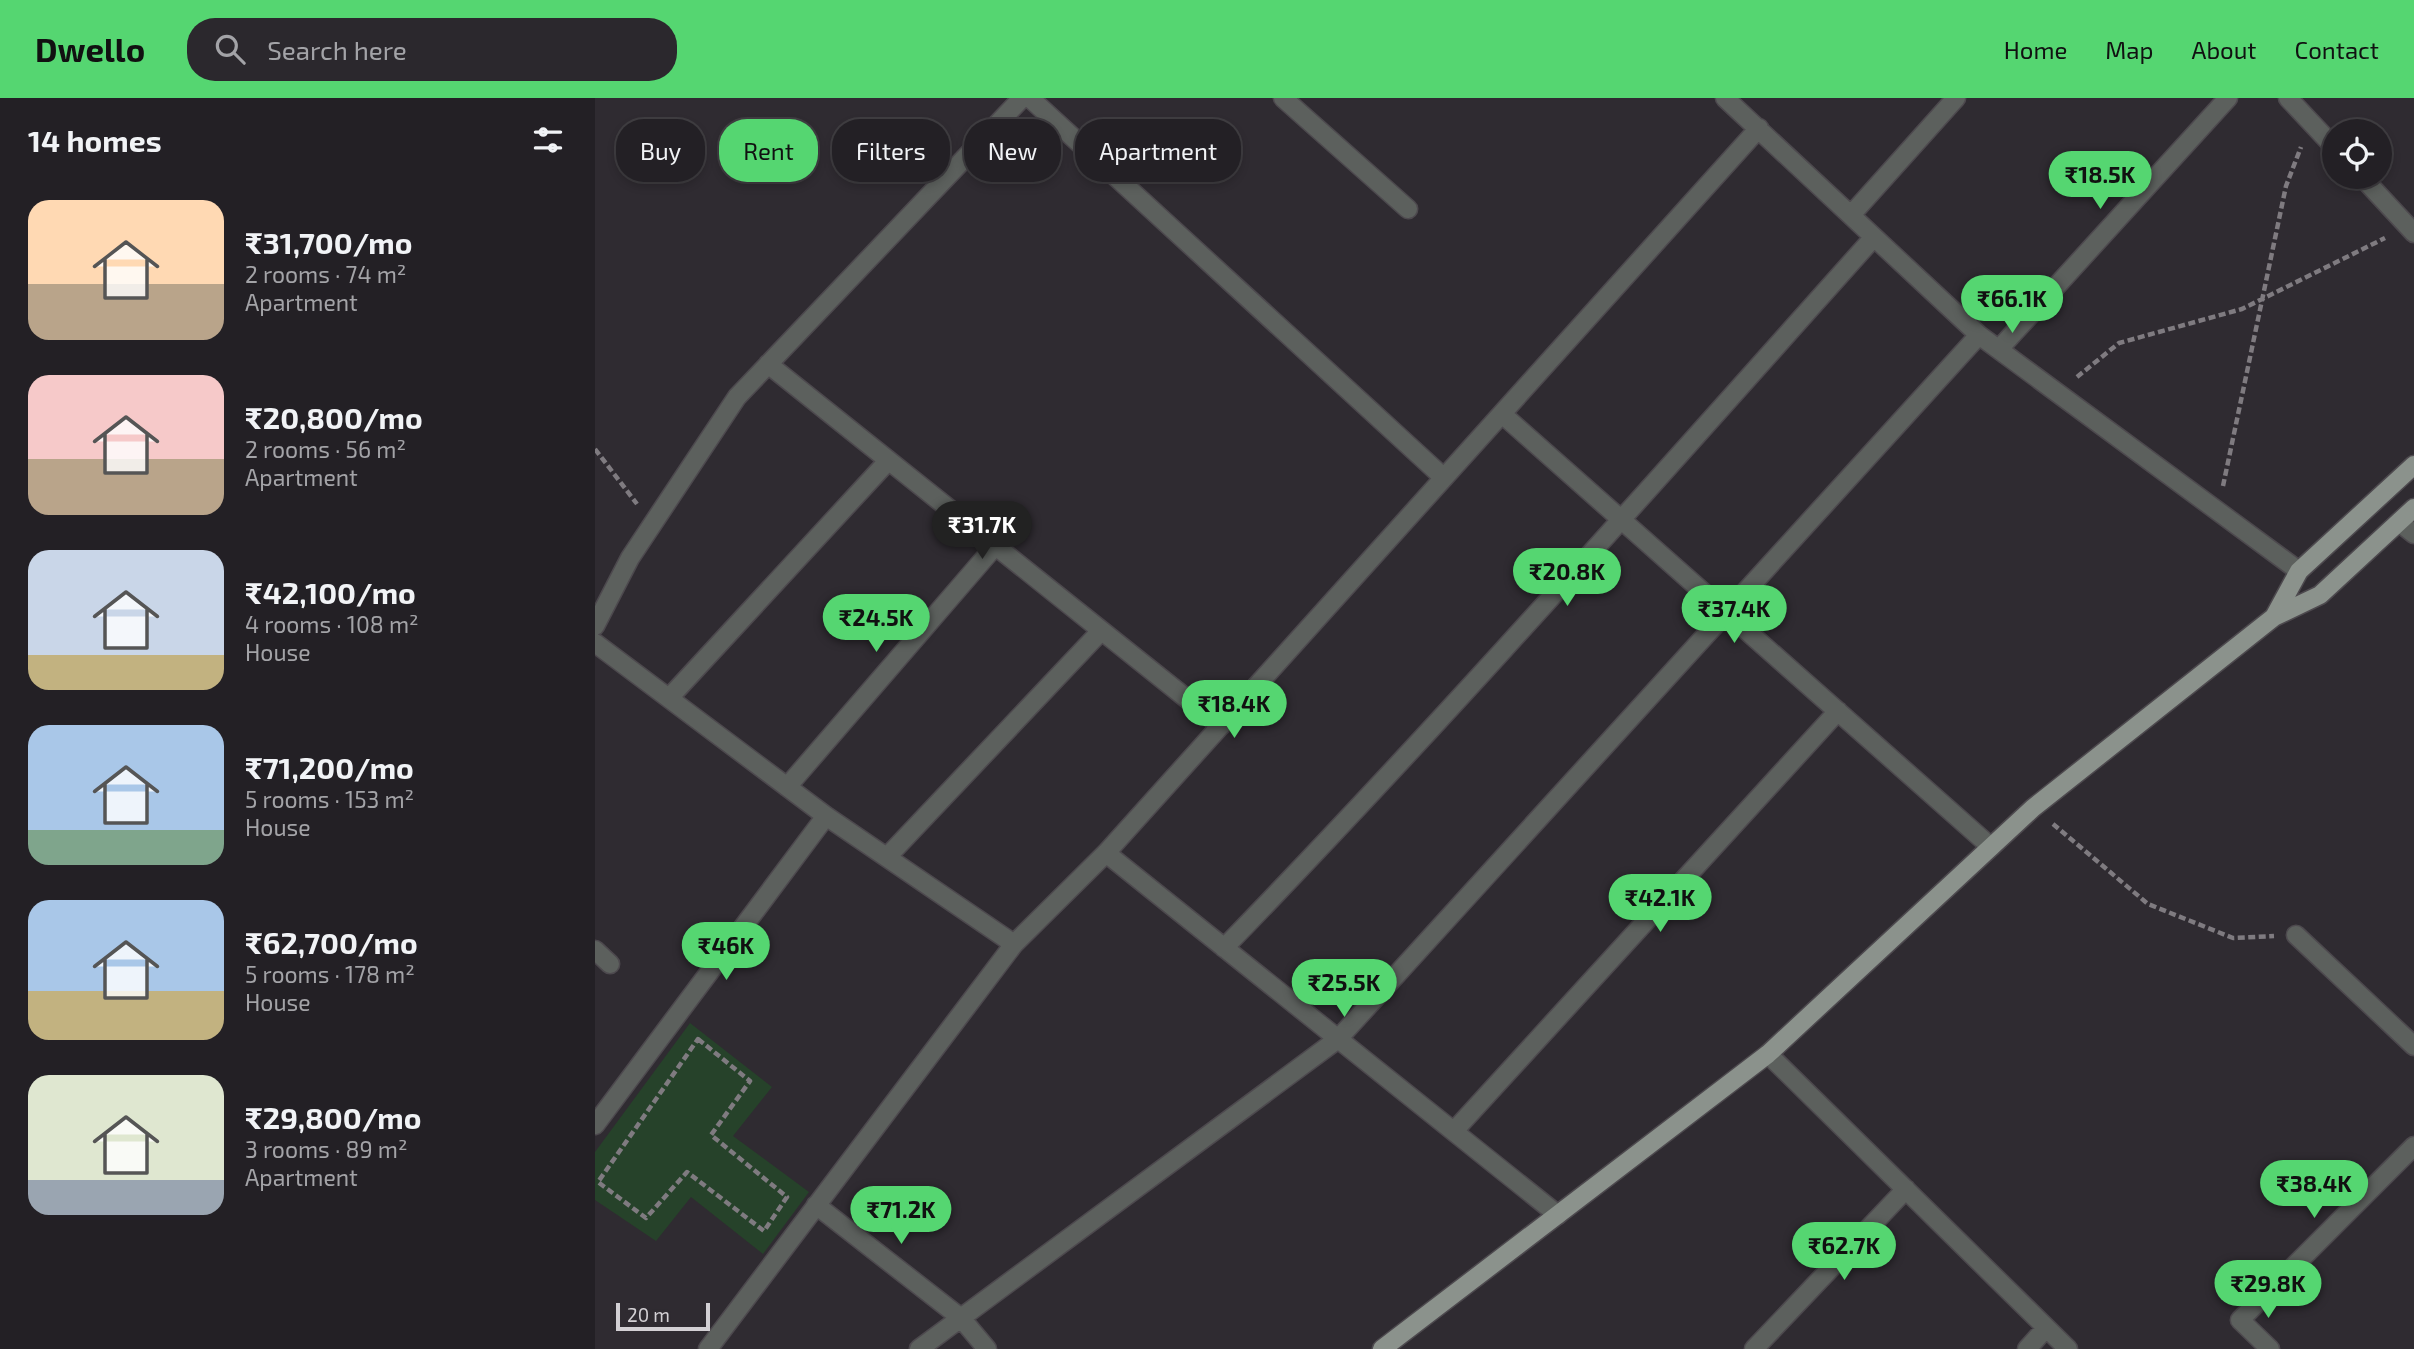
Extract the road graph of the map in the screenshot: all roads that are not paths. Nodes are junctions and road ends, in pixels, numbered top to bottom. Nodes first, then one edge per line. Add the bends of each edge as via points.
1 (1022, 98) edge
2 (1030, 98) edge
3 (1283, 98) edge
4 (1725, 98) edge
5 (1956, 98) edge
6 (2228, 98) edge
7 (2288, 98) edge
8 (1759, 128) junction
9 (2322, 134) edge
10 (2373, 189) edge
11 (1408, 209) dead end
12 (1851, 215) junction
13 (2411, 230) edge
14 (1874, 237) junction
15 (1979, 335) junction
16 (1999, 349) junction
17 (768, 364) junction
18 (1502, 414) junction
19 (888, 461) junction
20 (2414, 465) edge
21 (1444, 478) junction
22 (2414, 508) edge
23 (1621, 519) junction
24 (2399, 522) junction
25 (2414, 534) edge
26 (995, 546) junction
27 (2299, 571) junction
28 (1727, 612) junction
29 (2274, 617) junction
30 (595, 626) edge
31 (1101, 631) junction
32 (595, 643) edge
33 (669, 698) junction
34 (1838, 711) junction
35 (1221, 726) junction
36 (787, 787) junction
37 (827, 816) junction
38 (1991, 847) junction
39 (1106, 853) junction
40 (887, 857) junction
41 (2296, 935) road end
42 (1013, 944) junction
43 (1224, 948) junction
44 (595, 950) edge
45 (610, 964) dead end
46 (1338, 1039) junction
47 (2414, 1046) edge
48 (1768, 1054) junction
49 (595, 1125) edge
50 (1454, 1132) junction
51 (2414, 1146) edge
52 (1906, 1189) junction
53 (817, 1205) junction
54 (1558, 1215) junction
55 (961, 1318) junction
56 (2046, 1328) junction
57 (708, 1349) edge
58 (919, 1349) edge
59 (987, 1349) edge
60 (1382, 1349) edge
61 (1754, 1349) edge
62 (2027, 1349) edge
63 (2067, 1349) edge
64 (2270, 1349) edge

1 - 17 street
2 - 21 street
3 - 11 street
4 - 8 street
5 - 12 street
6 - 16 street
7 - 9 street
8 - 12 street
8 - 18 street
10 - 13 street
12 - 14 street
14 - 15 street
14 - 23 street
15 - 16 street
15 - 28 street
16 - 27 street
17 - 19 street
17 - 30 street via 737,397 630,558
18 - 21 street
18 - 23 street
19 - 26 street
19 - 33 street
20 - 27 main road
21 - 35 street
22 - 24 main road
23 - 28 street
23 - 43 street
24 - 25 street
24 - 29 main road via 2320,595
26 - 31 street
26 - 36 street
27 - 29 main road
28 - 34 street
28 - 46 street
29 - 38 main road via 2033,808
31 - 35 street
31 - 40 street
32 - 33 street
33 - 36 street
34 - 38 street
34 - 50 street
35 - 39 street
36 - 37 street
37 - 40 street
37 - 49 street
38 - 48 main road
39 - 42 street
39 - 43 street
40 - 42 street
41 - 47 street
42 - 53 street
43 - 46 street
44 - 45 street
46 - 50 street
46 - 55 street
48 - 52 street
48 - 54 main road
50 - 54 street
51 - 64 street via 2240,1320
52 - 56 street
52 - 61 street
53 - 55 street
53 - 57 street
54 - 60 main road
55 - 58 street
55 - 59 street
56 - 62 street
56 - 63 street

